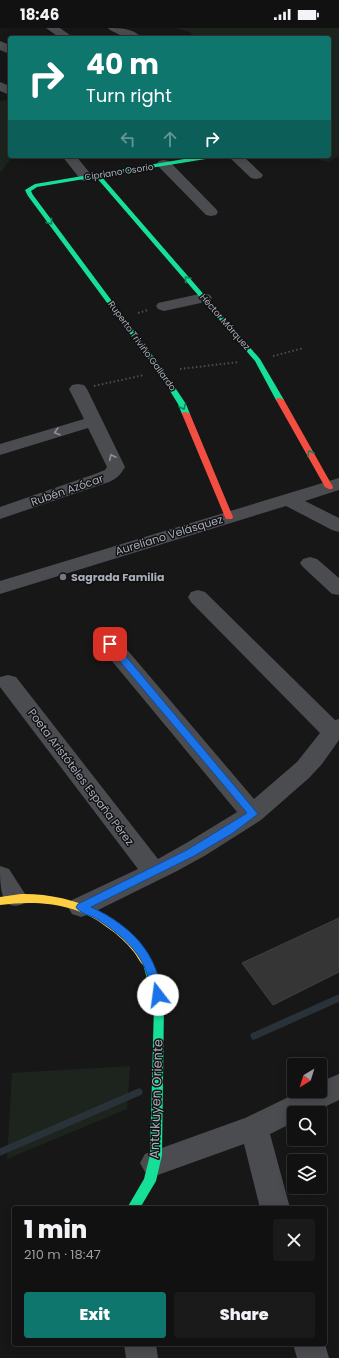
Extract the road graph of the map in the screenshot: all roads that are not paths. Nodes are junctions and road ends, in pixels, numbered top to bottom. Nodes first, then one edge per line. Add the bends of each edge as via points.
1 (52, 28) edge
2 (114, 28) edge
3 (65, 36) edge
4 (132, 36) edge
5 (70, 158) edge
6 (200, 158) edge
7 (236, 158) edge
8 (164, 164) junction
9 (256, 175) dead end
10 (92, 176) junction
11 (28, 190) joint
12 (211, 212) dead end
13 (204, 298) junction
14 (164, 306) road end
15 (78, 389) road end
16 (94, 421) junction
17 (0, 450) edge
18 (334, 485) edge
19 (287, 499) junction
20 (0, 513) edge
21 (229, 517) junction
22 (339, 526) edge
23 (310, 563) dead end
24 (0, 588) edge
25 (339, 589) edge
26 (198, 597) dead end
27 (110, 644) dead end
28 (8, 682) dead end
29 (336, 730) edge
30 (253, 814) junction
31 (154, 872) junction
32 (0, 876) edge
33 (7, 899) edge
34 (81, 907) junction
35 (339, 1086) edge
36 (254, 1128) junction
37 (155, 1163) junction
38 (133, 1206) edge
39 (274, 1206) edge
40 (140, 1346) edge
41 (310, 1346) edge
42 (142, 1358) edge
43 (313, 1358) edge

1 - 3 street
2 - 4 street
5 - 10 street, Héctor Márquez
6 - 8 street, Cipriano Osorio
7 - 9 street
8 - 10 street, Cipriano Osorio
8 - 12 street
10 - 11 street, Cipriano Osorio via 35,186
13 -> 10 street, Héctor Márquez
11 -> 21 street, Ruperto Triviño Gallardo via 162,372 182,404
13 - 14 street
18 -> 13 street, Héctor Márquez via 258,360
15 - 16 street, Rubén Azócar
16 -> 17 street
20 -> 16 street, Rubén Azócar via 112,474 116,467
18 - 19 street, Aureliano Velásquez
19 - 21 street, Aureliano Velásquez
19 - 22 street
21 - 24 street, Aureliano Velásquez
23 - 25 street
26 - 29 street
27 - 30 street
28 - 31 street, Poeta Aristóteles España Pérez
29 - 30 street via 302,771
30 - 31 street via 202,847
31 - 34 street
32 - 33 street
33 - 34 street, Antukuyen Oriente via 42,898
34 - 37 street, Antukuyen Oriente via 111,924 141,951 148,963 158,995
35 - 36 street
36 - 37 street
36 - 39 street
37 - 38 street, Antukuyen Oriente via 151,1178
40 - 42 street
41 - 43 street

